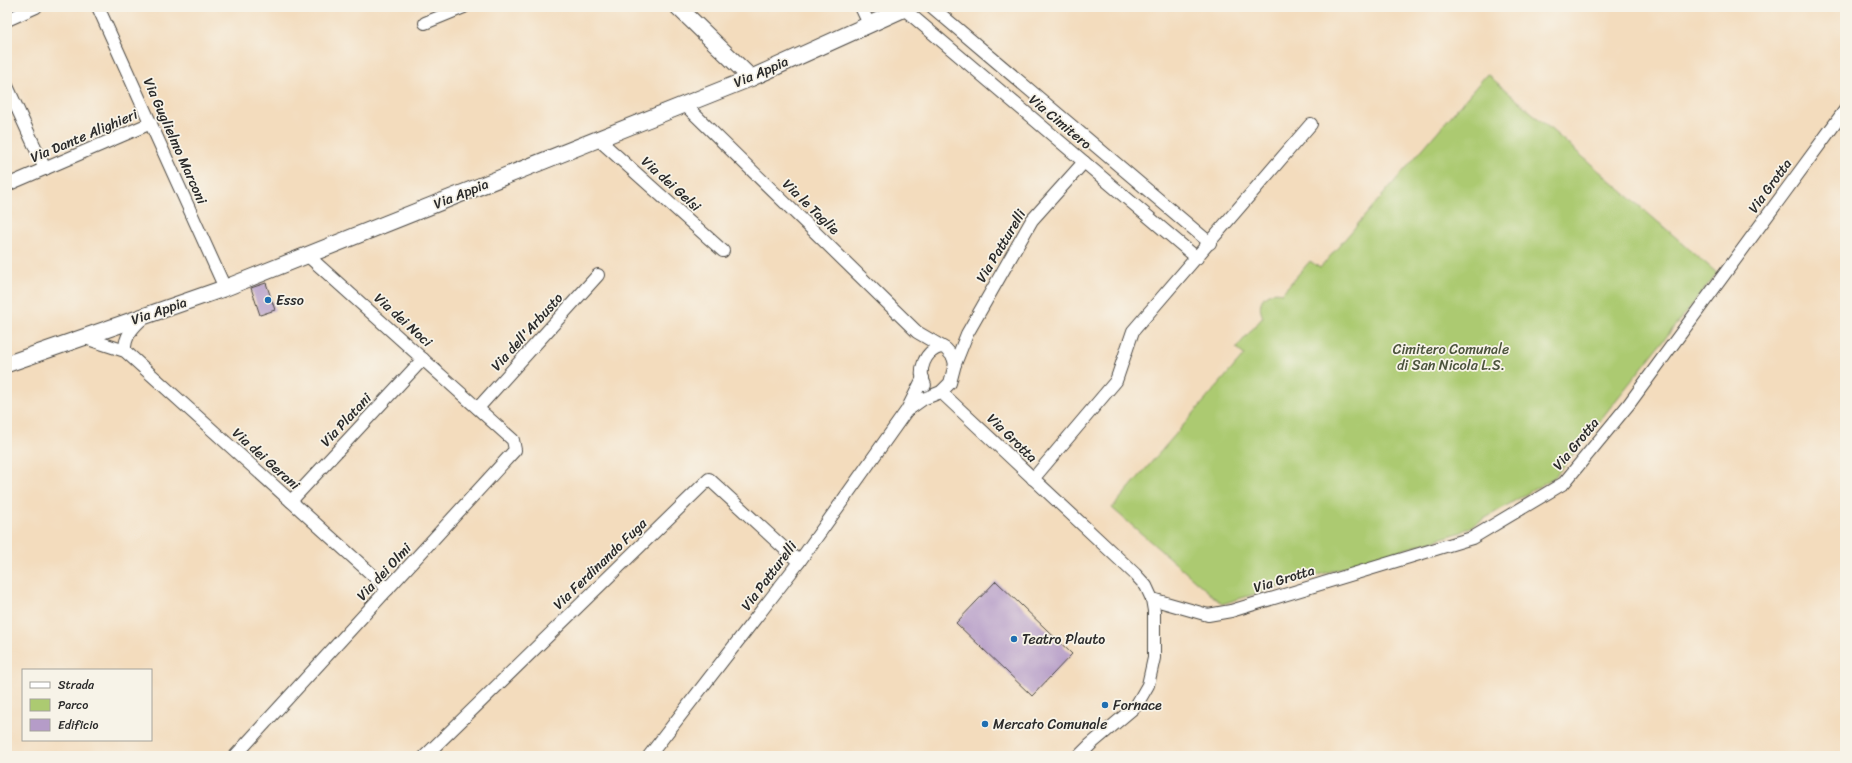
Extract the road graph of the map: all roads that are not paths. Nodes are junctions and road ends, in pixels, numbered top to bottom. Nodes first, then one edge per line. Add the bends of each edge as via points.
1 (36, 7) edge
2 (98, 7) edge
3 (464, 7) edge
4 (678, 7) edge
5 (862, 7) edge
6 (932, 7) edge
7 (906, 8) edge
8 (7, 20) edge
9 (425, 23) dead end
10 (869, 24) junction
11 (751, 78) junction
12 (7, 86) edge
13 (684, 104) junction
14 (1845, 110) edge
15 (151, 123) junction
16 (1311, 124) dead end
17 (598, 139) junction
18 (1084, 162) junction
19 (44, 169) junction
20 (7, 185) edge
21 (1210, 243) junction
22 (723, 251) dead end
23 (307, 255) junction
24 (1197, 258) junction
25 (598, 275) dead end
26 (225, 288) junction
27 (146, 316) junction
28 (918, 332) junction
29 (967, 334) junction
30 (82, 337) junction
31 (944, 348) junction
32 (125, 351) junction
33 (928, 356) junction
34 (423, 359) junction
35 (7, 364) edge
36 (955, 364) junction
37 (923, 378) junction
38 (950, 383) junction
39 (938, 392) junction
40 (478, 408) junction
41 (906, 410) junction
42 (969, 418) junction
43 (1033, 479) junction
44 (291, 501) junction
45 (799, 562) junction
46 (388, 589) junction
47 (1152, 599) junction
48 (235, 756) edge
49 (425, 756) edge
50 (649, 756) edge
51 (1079, 756) edge

1 - 8 street
2 - 15 street, Via Guglielmo Marconi
3 - 9 street
4 - 11 street
5 - 10 street
6 - 21 street, Via Cimitero
7 - 10 street, Via Appia
7 - 18 street, Via Cimitero
10 - 11 street, Via Appia
11 - 13 street, Via Appia
12 - 19 street
13 - 17 street, Via Appia
13 - 28 street, Via le Taglie
14 - 47 street, Via Grotta via 1629,404 1564,483 1472,538 1232,610 1208,615
15 - 19 street, Via Dante Alighieri
15 - 26 street, Via Guglielmo Marconi
16 - 21 street
17 - 22 street, Via dei Gelsi
17 - 23 street, Via Appia
18 - 24 street, Via Cimitero
18 - 29 street, Via Patturelli via 1032,220
19 - 20 street, Via Dante Alighieri
21 - 24 street
23 - 26 street, Via Appia
23 - 34 street, Via dei Noci
24 - 43 street via 1133,331 1116,381
25 - 40 street, Via dell'Arbusto
26 - 27 street, Via Appia
27 - 30 street, Via Appia
27 - 32 street via 129,334 124,345
28 - 31 street, Via le Taglie
28 - 33 street, Via le Taglie
29 - 31 street, Via Patturelli
29 - 36 street, Via Patturelli
30 - 32 street, Via dei Gerani
30 - 35 street, Via Appia
31 - 33 street, Via Patturelli via 936,348
31 - 36 street
32 - 44 street, Via dei Gerani
33 - 37 street, Via Patturelli via 922,368
34 - 40 street, Via dei Noci
34 - 44 street, Via Platani
36 - 38 street, Via Patturelli
37 - 39 street via 927,388
37 - 41 street, Via Patturelli
38 - 39 street, Via Patturelli
38 - 42 street, Via Grotta
39 - 41 street, Via Patturelli
39 - 42 street, Via Grotta
40 - 46 street, Via dei Olmi via 513,440 515,450
41 - 45 street, Via Patturelli
42 - 43 street, Via Grotta
43 - 47 street, Via Grotta via 1135,574 1146,586
44 - 46 street, Via dei Gerani
45 - 49 street, Via Ferdinando Fuga via 709,479
45 - 50 street, Via Patturelli
46 - 48 street, Via dei Olmi
47 - 51 street, Via Grotta via 1154,658 1143,697 1126,716

